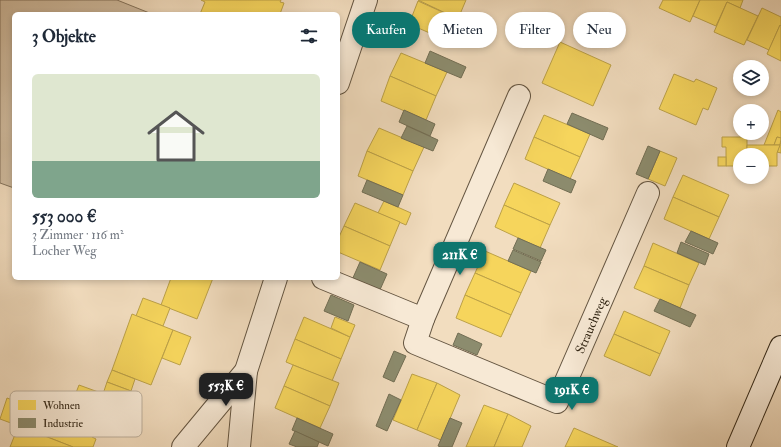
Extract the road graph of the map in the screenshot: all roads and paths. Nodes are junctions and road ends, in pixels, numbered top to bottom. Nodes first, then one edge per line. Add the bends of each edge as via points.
1 (366, 0) edge
2 (340, 77) edge
3 (519, 96) dead end
4 (648, 193) dead end
5 (275, 280) edge
6 (328, 280) edge
7 (423, 319) junction
8 (781, 347) edge
9 (246, 371) junction
10 (183, 447) edge
11 (239, 447) edge
12 (738, 447) edge

1 - 2 street
3 - 7 street, Strauchweg
4 - 7 street, Strauchweg via 557,402 414,343
5 - 9 street
6 - 7 street
8 - 12 street
9 - 10 street
9 - 11 street

